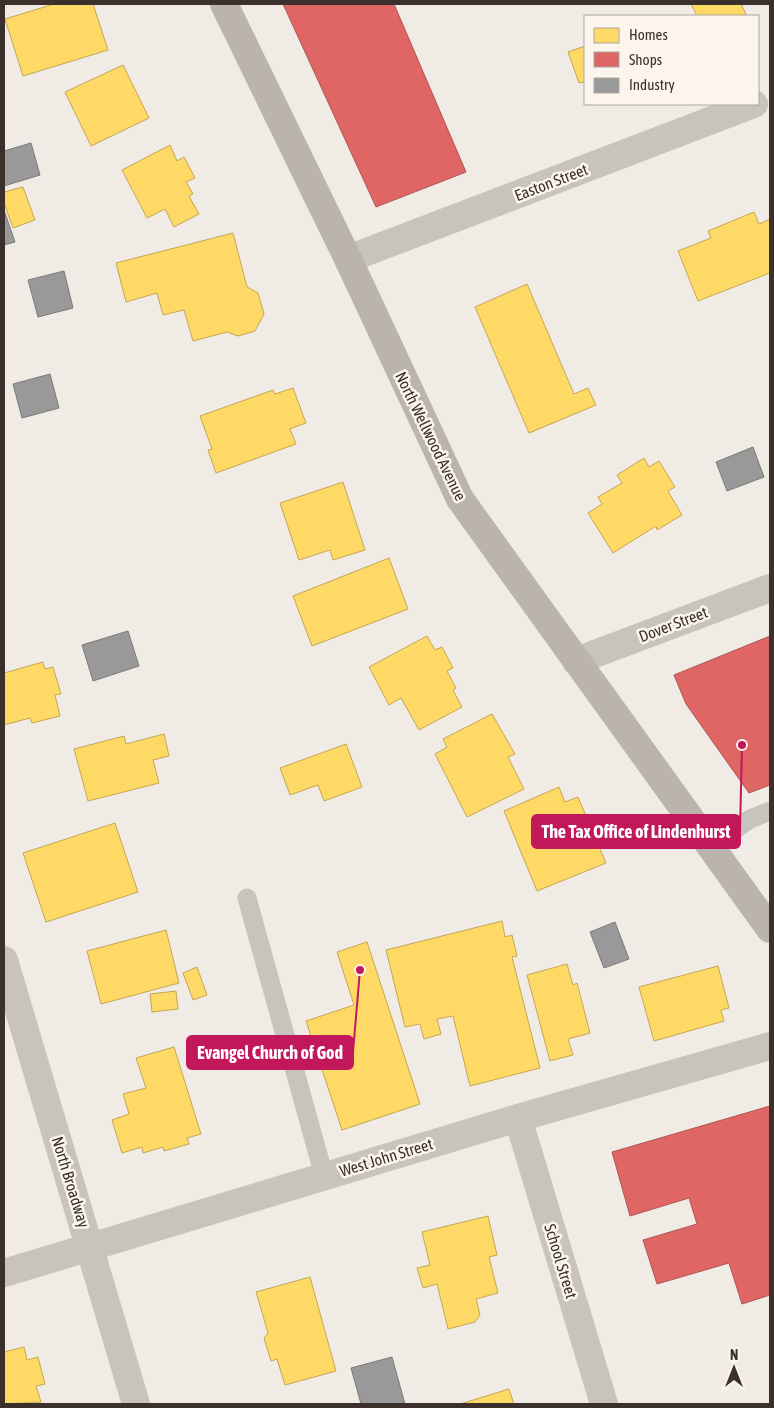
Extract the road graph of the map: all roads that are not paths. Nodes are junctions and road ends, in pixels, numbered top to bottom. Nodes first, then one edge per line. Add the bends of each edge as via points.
1 (224, 4) edge
2 (751, 105) edge
3 (348, 260) junction
4 (770, 588) edge
5 (576, 661) junction
6 (770, 811) edge
7 (710, 847) junction
8 (247, 898) dead end
9 (770, 929) edge
10 (4, 960) edge
11 (770, 1046) edge
12 (518, 1118) junction
13 (324, 1176) junction
14 (90, 1246) junction
15 (4, 1273) edge
16 (136, 1404) edge
17 (604, 1404) edge

1 - 3 main road, North Wellwood Avenue
2 - 3 street, Easton Street
3 - 5 main road, North Wellwood Avenue via 460,499
4 - 5 street, Dover Street
5 - 7 main road, North Wellwood Avenue
6 - 7 lane via 750,819
7 - 9 main road, North Wellwood Avenue
8 - 13 lane
10 - 14 street, North Broadway
11 - 12 street, West John Street
12 - 13 street, West John Street
12 - 17 street, School Street
13 - 14 street, West John Street
14 - 15 street, West John Street
14 - 16 street, North Broadway

